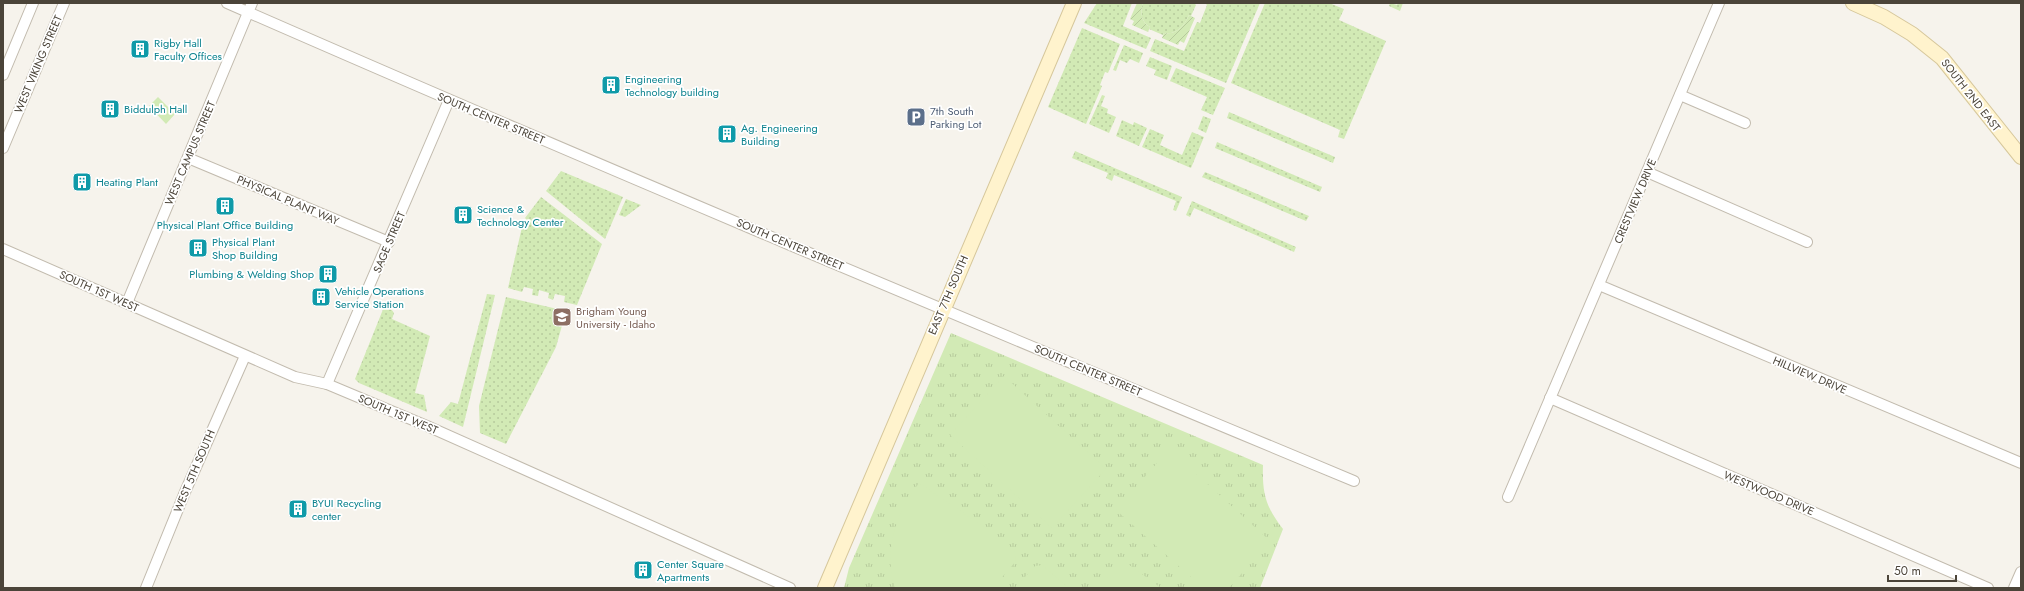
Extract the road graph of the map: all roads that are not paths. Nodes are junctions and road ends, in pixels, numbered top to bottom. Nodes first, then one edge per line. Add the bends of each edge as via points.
1 (34, 3) edge
2 (64, 3) edge
3 (227, 3) edge
4 (1074, 3) edge
5 (1719, 3) edge
6 (1853, 3) edge
7 (250, 8) edge
8 (3, 75) edge
9 (1680, 95) junction
10 (449, 100) junction
11 (1745, 124) dead end
12 (3, 148) edge
13 (2021, 157) edge
14 (188, 158) junction
15 (1647, 172) junction
16 (389, 242) junction
17 (1807, 242) dead end
18 (3, 249) edge
19 (1599, 285) junction
20 (127, 303) junction
21 (942, 309) junction
22 (245, 356) junction
23 (327, 384) junction
24 (1550, 398) junction
25 (2021, 463) edge
26 (1354, 480) dead end
27 (1508, 497) dead end
28 (2021, 572) edge
29 (146, 588) edge
30 (790, 588) edge
31 (825, 588) edge
32 (1988, 588) edge
33 (2014, 588) edge

1 - 8 street
2 - 12 street, WEST VIKING STREET
3 - 7 street, SOUTH CENTER STREET
4 - 21 main road, EAST 7TH SOUTH
5 - 9 street, CRESTVIEW DRIVE
6 - 13 main road, SOUTH 2ND EAST via 1884,16 1942,58
7 - 10 street, SOUTH CENTER STREET
7 - 14 street, WEST CAMPUS STREET
9 - 11 street
9 - 15 street, CRESTVIEW DRIVE
10 - 16 street, SAGE STREET
10 - 21 street, SOUTH CENTER STREET
14 - 16 street, PHYSICAL PLANT WAY
14 - 20 street, WEST CAMPUS STREET
15 - 17 street
15 - 19 street, CRESTVIEW DRIVE
16 - 23 street, SAGE STREET
18 - 20 street, SOUTH 1ST WEST
19 - 24 street, CRESTVIEW DRIVE
19 - 25 street, HILLVIEW DRIVE
20 - 22 street, SOUTH 1ST WEST
21 - 26 street, SOUTH CENTER STREET
21 - 31 main road, EAST 7TH SOUTH
22 - 23 street, SOUTH 1ST WEST via 295,377
22 - 29 street, WEST 5TH SOUTH via 187,486
23 - 30 street, SOUTH 1ST WEST
24 - 27 street, CRESTVIEW DRIVE
24 - 32 street, WESTWOOD DRIVE
28 - 33 street

